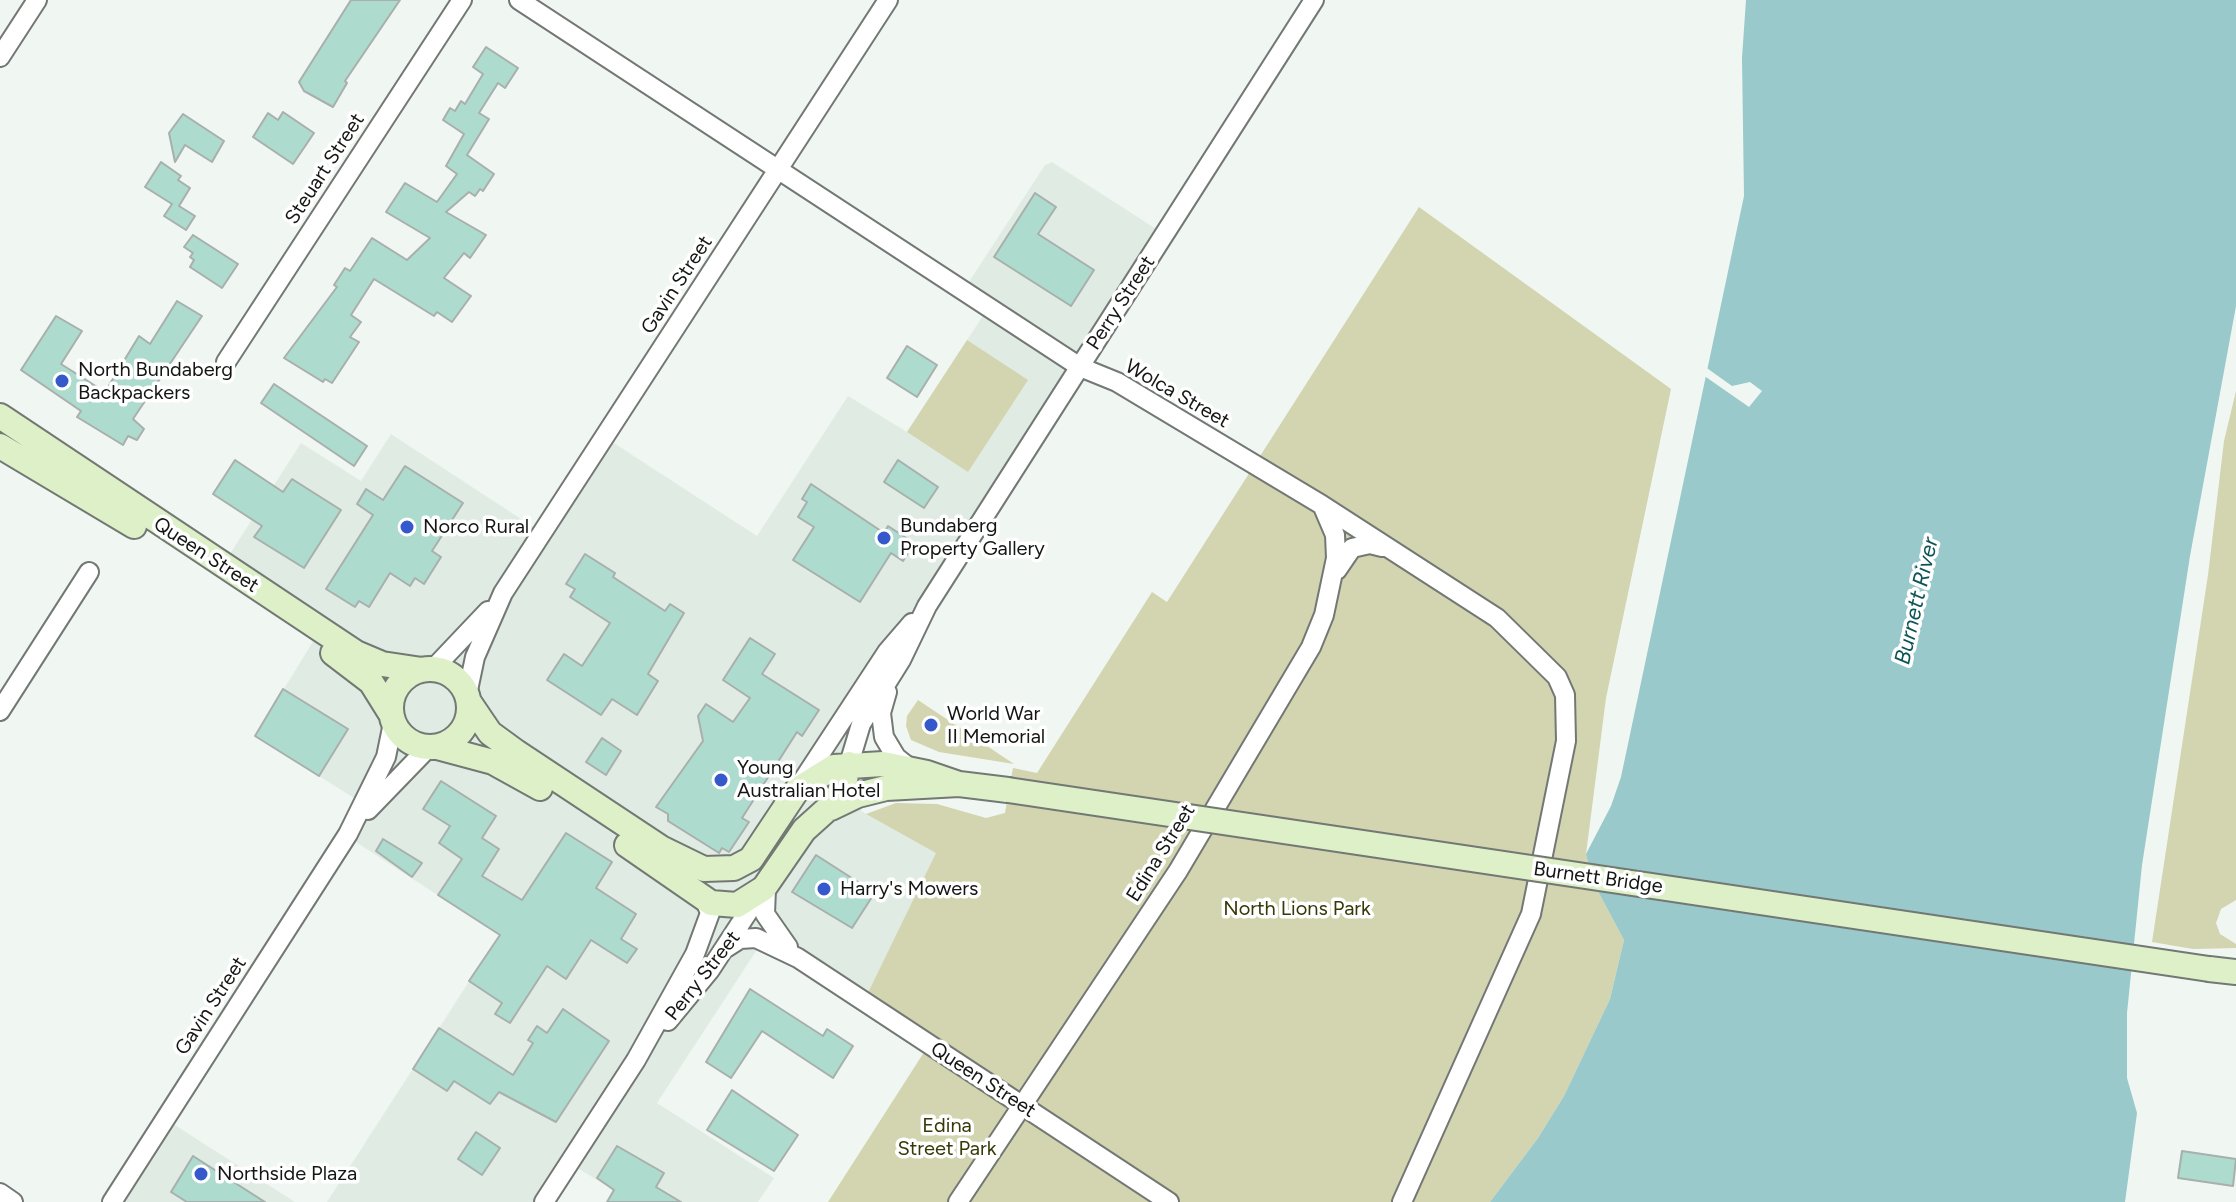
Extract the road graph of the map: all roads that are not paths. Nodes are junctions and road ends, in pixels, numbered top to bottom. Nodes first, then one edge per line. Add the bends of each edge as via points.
1 (37, 0) edge
2 (462, 0) edge
3 (519, 0) edge
4 (888, 0) edge
5 (1314, 0) edge
6 (0, 57) edge
7 (778, 170) junction
8 (226, 362) dead end
9 (1080, 367) junction
10 (0, 416) edge
11 (0, 446) edge
12 (1322, 505) junction
13 (1397, 553) junction
14 (89, 572) dead end
15 (1333, 580) junction
16 (503, 593) junction
17 (927, 606) junction
18 (901, 660) junction
19 (427, 669) junction
20 (468, 698) junction
21 (0, 711) edge
22 (392, 718) junction
23 (433, 747) junction
24 (849, 764) junction
25 (911, 769) junction
26 (959, 784) junction
27 (797, 790) junction
28 (828, 810) junction
29 (348, 834) junction
30 (757, 851) junction
31 (771, 876) junction
32 (704, 898) junction
33 (726, 948) junction
34 (798, 958) junction
35 (2236, 970) edge
36 (636, 1060) junction
37 (1021, 1105) junction
38 (0, 1193) edge
39 (13, 1202) edge
40 (112, 1202) edge
41 (544, 1202) edge
42 (958, 1202) edge
43 (1169, 1202) edge
44 (1402, 1202) edge

1 - 6 street
2 - 8 street, Steuart Street
3 - 7 street, Wolca Street
4 - 7 street, Gavin Street
5 - 9 street, Perry Street
7 - 9 street, Wolca Street
7 - 16 street, Gavin Street
9 - 12 street, Wolca Street via 1117,382
9 - 17 street, Perry Street
10 - 19 main road, Queen Street via 356,653 382,664
11 - 22 main road, Queen Street via 348,663 371,682
12 - 13 street, Wolca Street
12 - 15 street, Edina Street via 1335,535
13 - 15 street via 1370,544 1352,548
13 - 44 street, Wolca Street via 1520,637 1557,677 1565,695 1566,741 1531,914
14 - 21 street
15 - 37 street, Edina Street via 1294,678 1178,871
16 - 19 street, Gavin Street
16 - 20 street, Gavin Street via 475,657
17 - 18 street, Perry Street
17 - 27 street, Perry Street via 887,652
18 - 24 street, Perry Street via 861,724
18 - 25 street via 883,704 881,728 896,757
19 - 20 main road via 454,677
19 - 22 main road via 411,674 395,691
20 - 23 main road via 469,714 458,736
20 - 30 main road via 490,733 503,743 682,860 704,869 725,869 743,864
22 - 23 main road via 407,740
22 - 29 street, Gavin Street via 386,757
23 - 29 street, Gavin Street via 392,782
23 - 32 main road via 473,754 514,771
24 - 25 main road, Burnett Bridge
24 - 27 main road, Burnett Bridge via 824,771
24 - 28 main road, Perry Street via 843,787
25 - 26 main road, Burnett Bridge
26 - 28 main road, Burnett Bridge via 886,788
26 - 35 main road, Burnett Bridge, bridge
27 - 30 main road, Perry Street
28 - 31 main road, Perry Street via 804,830
29 - 40 street, Gavin Street
30 - 31 main road via 756,864
31 - 32 main road via 737,905
31 - 33 street, Perry Street
31 - 34 street, Queen Street via 763,899 765,914
32 - 36 street, Perry Street via 710,913 702,941
33 - 34 street, Queen Street via 740,939 756,938
33 - 36 street, Perry Street
34 - 37 street, Queen Street
36 - 41 street, Perry Street
37 - 42 street, Edina Street
37 - 43 street, Queen Street
38 - 39 street

